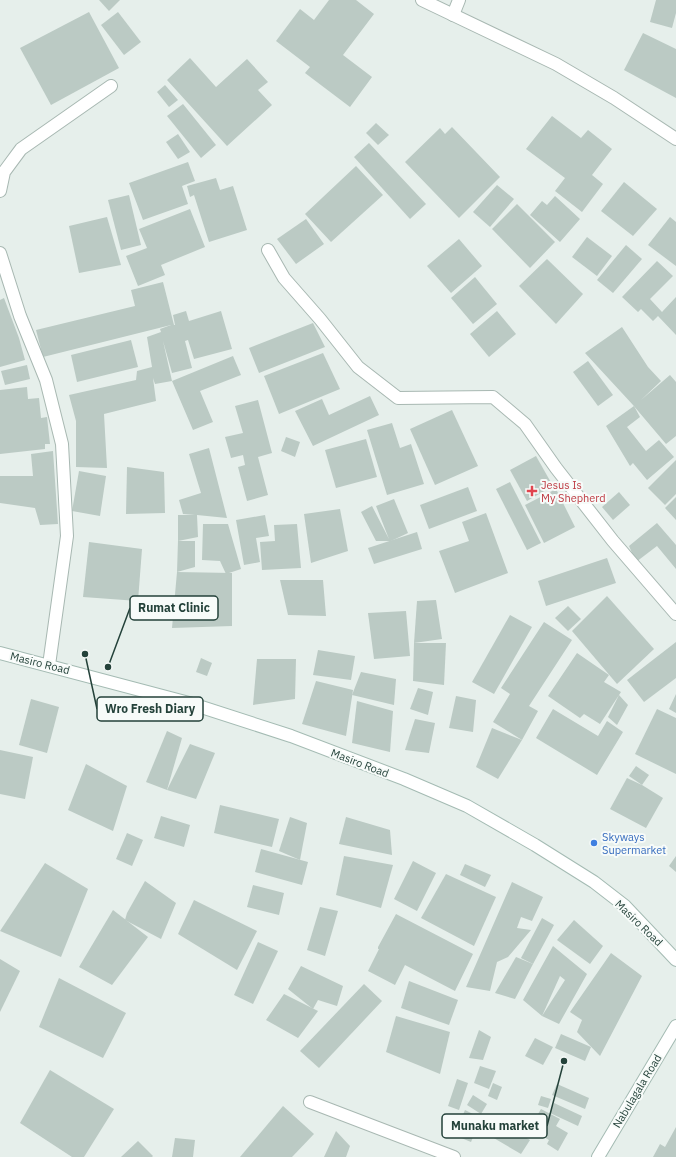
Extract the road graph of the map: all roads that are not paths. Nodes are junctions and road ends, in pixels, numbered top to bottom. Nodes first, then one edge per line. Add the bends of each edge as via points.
1 (422, 0) edge
2 (459, 0) edge
3 (453, 15) junction
4 (111, 86) dead end
5 (676, 139) edge
6 (0, 192) edge
7 (268, 250) dead end
8 (0, 253) edge
9 (676, 614) edge
10 (0, 653) edge
11 (49, 665) junction
12 (676, 960) edge
13 (676, 1026) edge
14 (310, 1102) dead end
15 (454, 1157) edge
16 (598, 1157) edge

1 - 3 street
2 - 3 street
3 - 5 street via 556,64
4 - 6 street via 21,149 4,172
7 - 9 street via 284,278 358,367 398,398 493,397 525,424 613,541
8 - 11 street via 20,316 46,380 62,444 67,536
10 - 11 street, Masiro Road
11 - 12 street, Masiro Road via 189,703 291,736 467,806 594,882 625,906
13 - 16 street, Nabulagala Road
14 - 15 street

